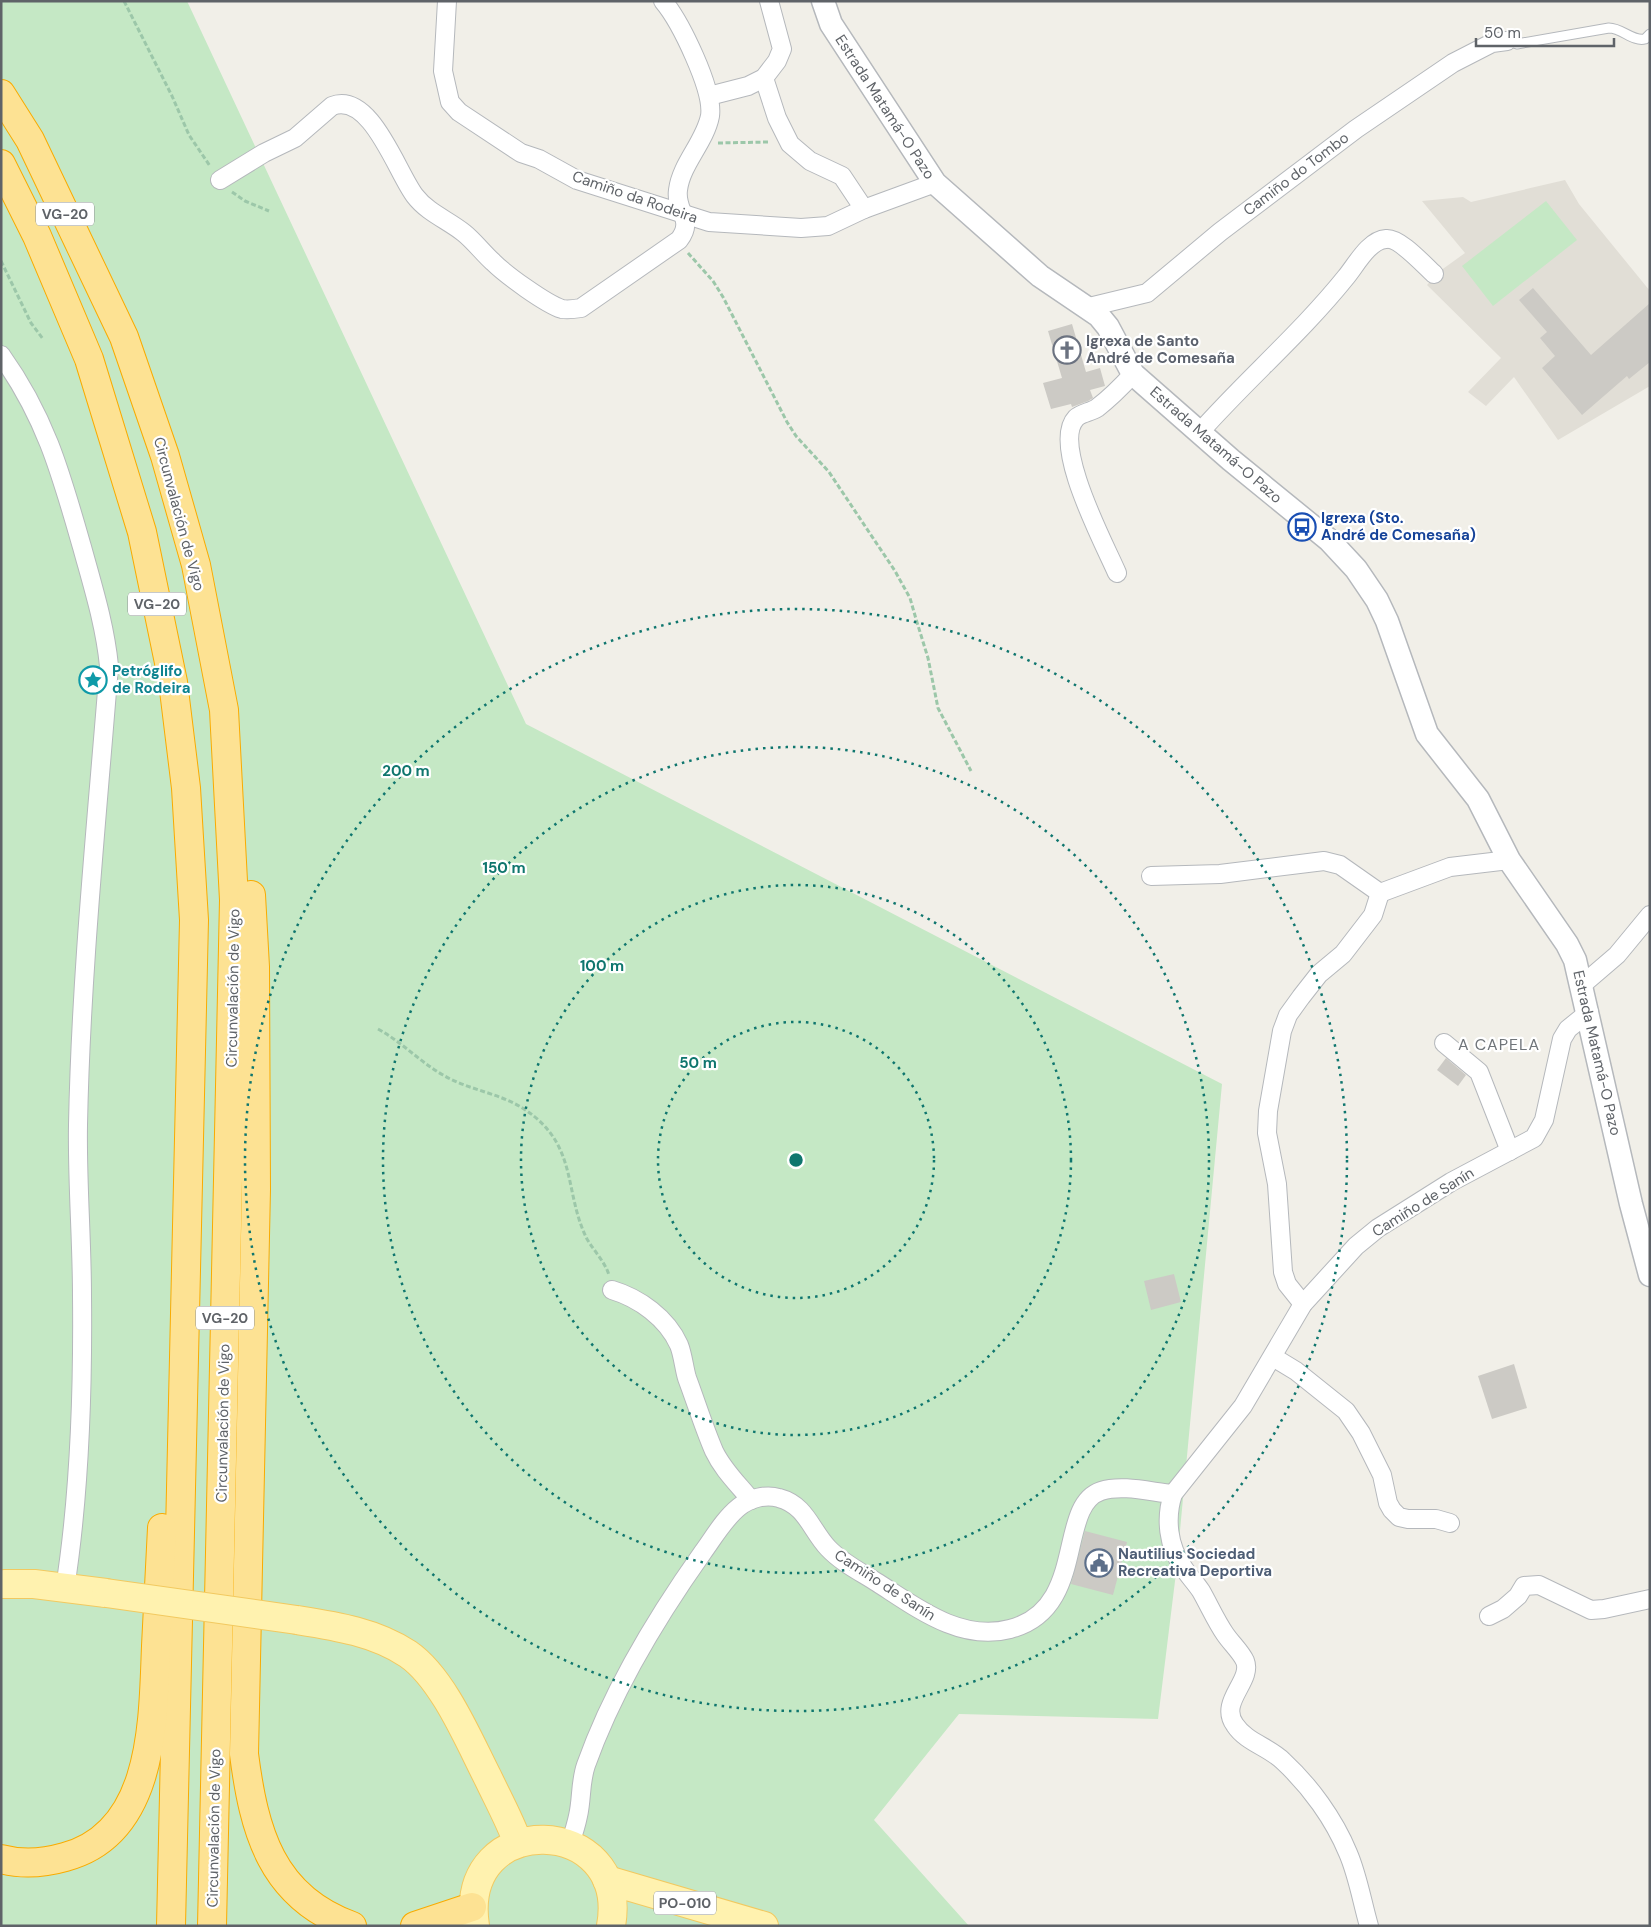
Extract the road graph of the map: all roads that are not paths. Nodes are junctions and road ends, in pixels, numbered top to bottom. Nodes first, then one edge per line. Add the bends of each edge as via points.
1 (447, 1) edge
2 (662, 1) edge
3 (769, 1) edge
4 (823, 1) edge
5 (1650, 34) edge
6 (1507, 41) joint
7 (764, 78) junction
8 (1, 94) edge
9 (709, 96) junction
10 (1, 164) edge
11 (220, 180) road end
12 (935, 183) junction
13 (864, 209) junction
14 (683, 212) junction
15 (1434, 274) dead end
16 (1089, 307) junction
17 (1, 355) edge
18 (1133, 374) junction
19 (1200, 432) junction
20 (1117, 572) dead end
21 (224, 710) junction
22 (1509, 860) junction
23 (1151, 876) dead end
24 (1380, 893) junction
25 (1650, 915) edge
26 (1582, 986) junction
27 (1588, 1012) junction
28 (1444, 1043) dead end
29 (1510, 1151) junction
30 (1650, 1275) edge
31 (612, 1290) road end
32 (1303, 1304) junction
33 (1273, 1357) junction
34 (183, 1382) junction
35 (1172, 1494) junction
36 (752, 1500) junction
37 (1450, 1523) dead end
38 (2, 1585) edge
39 (65, 1588) junction
40 (1650, 1599) edge
41 (1489, 1616) dead end
42 (518, 1843) junction
43 (570, 1844) junction
44 (1, 1859) edge
45 (607, 1880) junction
46 (474, 1917) edge
47 (171, 1926) edge
48 (212, 1926) edge
49 (352, 1926) edge
50 (415, 1926) edge
51 (611, 1926) edge
52 (764, 1926) edge
53 (1369, 1926) edge

1 - 14 street, Camiño da Rodeira via 443,72 450,102 459,112 521,153 539,159 576,180
2 - 9 street via 683,31
3 - 7 street via 782,49
4 - 12 street, Estrada Matamá-O Pazo via 831,24
5 - 6 lane via 1638,40 1609,28 1516,44
6 - 16 street, Camiño do Tombo via 1492,43 1453,63 1356,128 1220,232 1147,293
7 - 9 street via 748,86
7 - 13 street via 777,118 790,144 810,161 842,176
8 - 21 highway, Circunvalación de Vigo / VG-20 via 30,140 124,337 165,456 196,565
9 - 14 street via 710,117 680,182 678,197
10 - 34 highway, VG-20 via 37,236 89,359 142,532 173,682 186,788 194,920
11 - 14 street via 295,138 332,106 340,103 356,107 380,136 408,186 426,208 465,234 495,264 562,309 590,304 679,240 686,228
12 - 13 street, Camiño da Rodeira
12 - 16 street, Estrada Matamá-O Pazo via 1040,276
13 - 14 street, Camiño da Rodeira via 817,228 709,222
15 - 19 street via 1396,240 1388,238 1373,244 1315,315
16 - 18 street, Estrada Matamá-O Pazo via 1108,327
17 - 39 street via 23,386 49,438 101,612 109,666 82,1012 78,1126 82,1297 78,1462 74,1527
18 - 19 street, Estrada Matamá-O Pazo
18 - 20 street via 1095,409 1077,417 1069,436 1074,472
19 - 22 street, Estrada Matamá-O Pazo via 1329,540 1367,584 1387,621 1427,734 1478,799
21 - 48 highway, Circunvalación de Vigo / VG-20 via 234,900
21 - 49 highway via 243,776 255,967 256,1189 244,1754 256,1819 274,1866 308,1904
22 - 24 street via 1450,867
22 - 26 street, Estrada Matamá-O Pazo via 1567,944
23 - 24 street via 1220,874 1324,861 1340,865
24 - 32 street via 1373,915 1342,954 1319,974 1288,1015 1282,1031 1267,1133 1277,1184 1283,1272 1287,1284
25 - 26 street via 1617,956
26 - 27 street, Estrada Matamá-O Pazo
27 - 29 street, Camiño de Sanín via 1568,1029 1562,1039 1541,1129 1528,1142
27 - 30 street, Estrada Matamá-O Pazo
28 - 29 street via 1479,1072
29 - 32 street, Camiño de Sanín via 1378,1228 1346,1256
31 - 36 street via 635,1298 669,1329 679,1345 714,1451 727,1472
32 - 33 street, Camiño de Sanín
33 - 35 street, Camiño de Sanín via 1243,1406
33 - 37 street via 1346,1411 1362,1433 1382,1475 1388,1503 1399,1517
34 - 44 highway via 166,1443 154,1705 146,1764 134,1797 107,1834 74,1855 46,1862
34 - 47 highway, VG-20
35 - 36 street, Camiño de Sanín via 1115,1489 1100,1491 1085,1502 1061,1583 1050,1605 1021,1625 988,1632 931,1617 840,1559 826,1546 801,1510 790,1502 770,1496
35 - 53 street via 1169,1534 1174,1549 1247,1668 1232,1704 1234,1725 1282,1759 1322,1806 1349,1854
36 - 43 street, Camiño de Sanín via 732,1513 684,1580 621,1686 583,1774 578,1816
38 - 39 main road via 34,1584
39 - 42 main road, bridge via 341,1627 377,1638 409,1655 430,1675 460,1721
40 - 41 street via 1592,1610 1539,1585 1530,1584 1524,1586 1503,1609
42 - 43 main road via 536,1839
42 - 46 main road via 500,1853 486,1868 476,1887
43 - 45 main road via 598,1865
45 - 51 main road via 612,1896
45 - 52 main road, PO-010
46 - 50 highway

